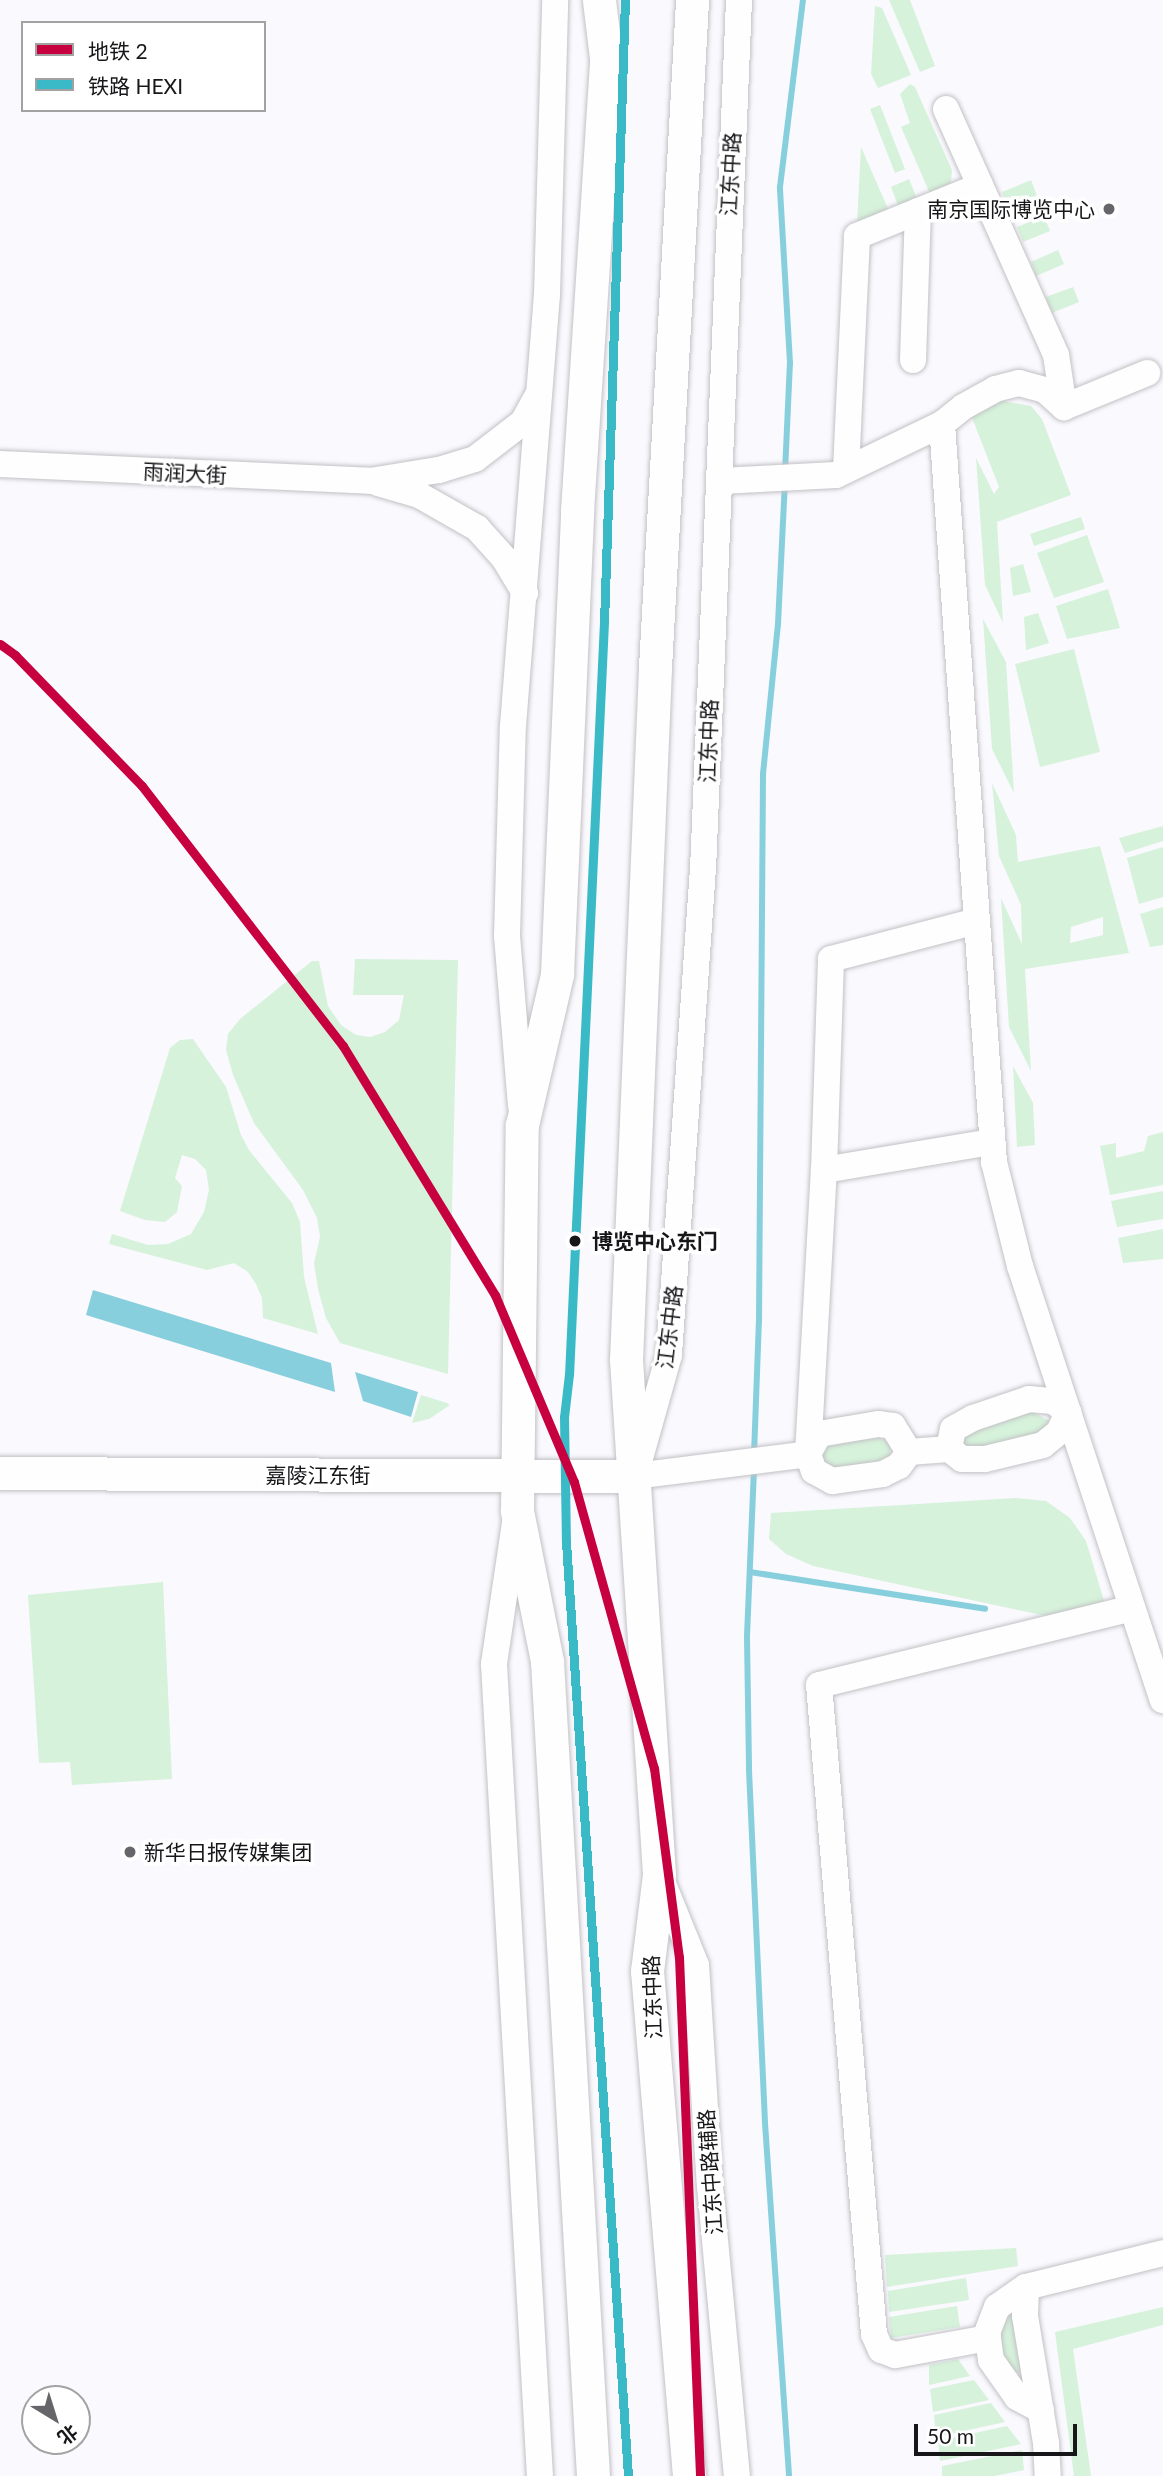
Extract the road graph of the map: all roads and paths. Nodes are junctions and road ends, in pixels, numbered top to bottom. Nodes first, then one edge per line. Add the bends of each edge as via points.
1 (555, 0) edge
2 (599, 0) edge
3 (691, 0) edge
4 (739, 0) edge
5 (946, 109) dead end
6 (980, 186) junction
7 (918, 211) junction
8 (913, 360) dead end
9 (1147, 373) dead end
10 (540, 391) junction
11 (1064, 407) junction
12 (942, 424) junction
13 (0, 464) edge
14 (846, 470) junction
15 (370, 481) junction
16 (721, 481) junction
17 (524, 593) junction
18 (977, 921) junction
19 (522, 1125) junction
20 (992, 1142) junction
21 (824, 1170) junction
22 (1068, 1412) junction
23 (949, 1449) junction
24 (909, 1452) junction
25 (808, 1454) junction
26 (0, 1473) edge
27 (519, 1476) junction
28 (635, 1476) junction
29 (517, 1511) junction
30 (1132, 1608) junction
31 (1163, 1700) edge
32 (659, 1874) junction
33 (1163, 2253) edge
34 (1026, 2287) junction
35 (988, 2338) junction
36 (1041, 2410) junction
37 (540, 2476) edge
38 (593, 2476) edge
39 (689, 2476) edge
40 (737, 2476) edge
41 (1048, 2476) edge

1 - 10 street via 551,201
2 - 19 main road via 606,58 577,511 557,974
3 - 28 main road, 江东中路 via 654,667 626,1360
4 - 16 street, 江东中路
5 - 6 street
6 - 7 street
6 - 11 street via 1056,355
7 - 8 street
7 - 14 street via 857,236
9 - 11 street
10 - 15 street via 523,422 475,459
10 - 17 street
11 - 12 street via 1045,390 1019,383 963,407
12 - 14 street
12 - 18 street
13 - 15 street, 雨润大街
14 - 16 street via 836,475
15 - 17 street via 419,495 477,528 504,558
16 - 28 street, 江东中路 via 703,868 669,1355
17 - 19 street via 513,726 507,936
18 - 20 street
18 - 21 street via 831,959
19 - 27 main road
20 - 21 street
20 - 22 street via 1020,1266
21 - 25 street
22 - 23 street via 1059,1432 1043,1446 985,1459 962,1459
22 - 23 street via 1053,1401 1030,1399 953,1429
22 - 30 street
23 - 24 street
24 - 25 street via 899,1466 883,1474 832,1480 814,1471
24 - 25 street via 893,1426 877,1424 819,1434
25 - 28 street
26 - 27 main road, 嘉陵江东街
27 - 28 main road, 嘉陵江东街
27 - 29 main road
28 - 32 main road, 江东中路
29 - 37 street via 494,1664
29 - 38 main road via 547,1661
30 - 31 street
30 - 35 street via 819,1685 874,2334 881,2350 895,2355
32 - 39 main road, 江东中路 via 648,1970
32 - 40 street, 江东中路辅路 via 696,1965 710,2186
33 - 34 street
34 - 35 street via 997,2307
34 - 36 street via 1025,2316
35 - 36 street via 991,2360 1004,2382 1017,2397
36 - 41 street

